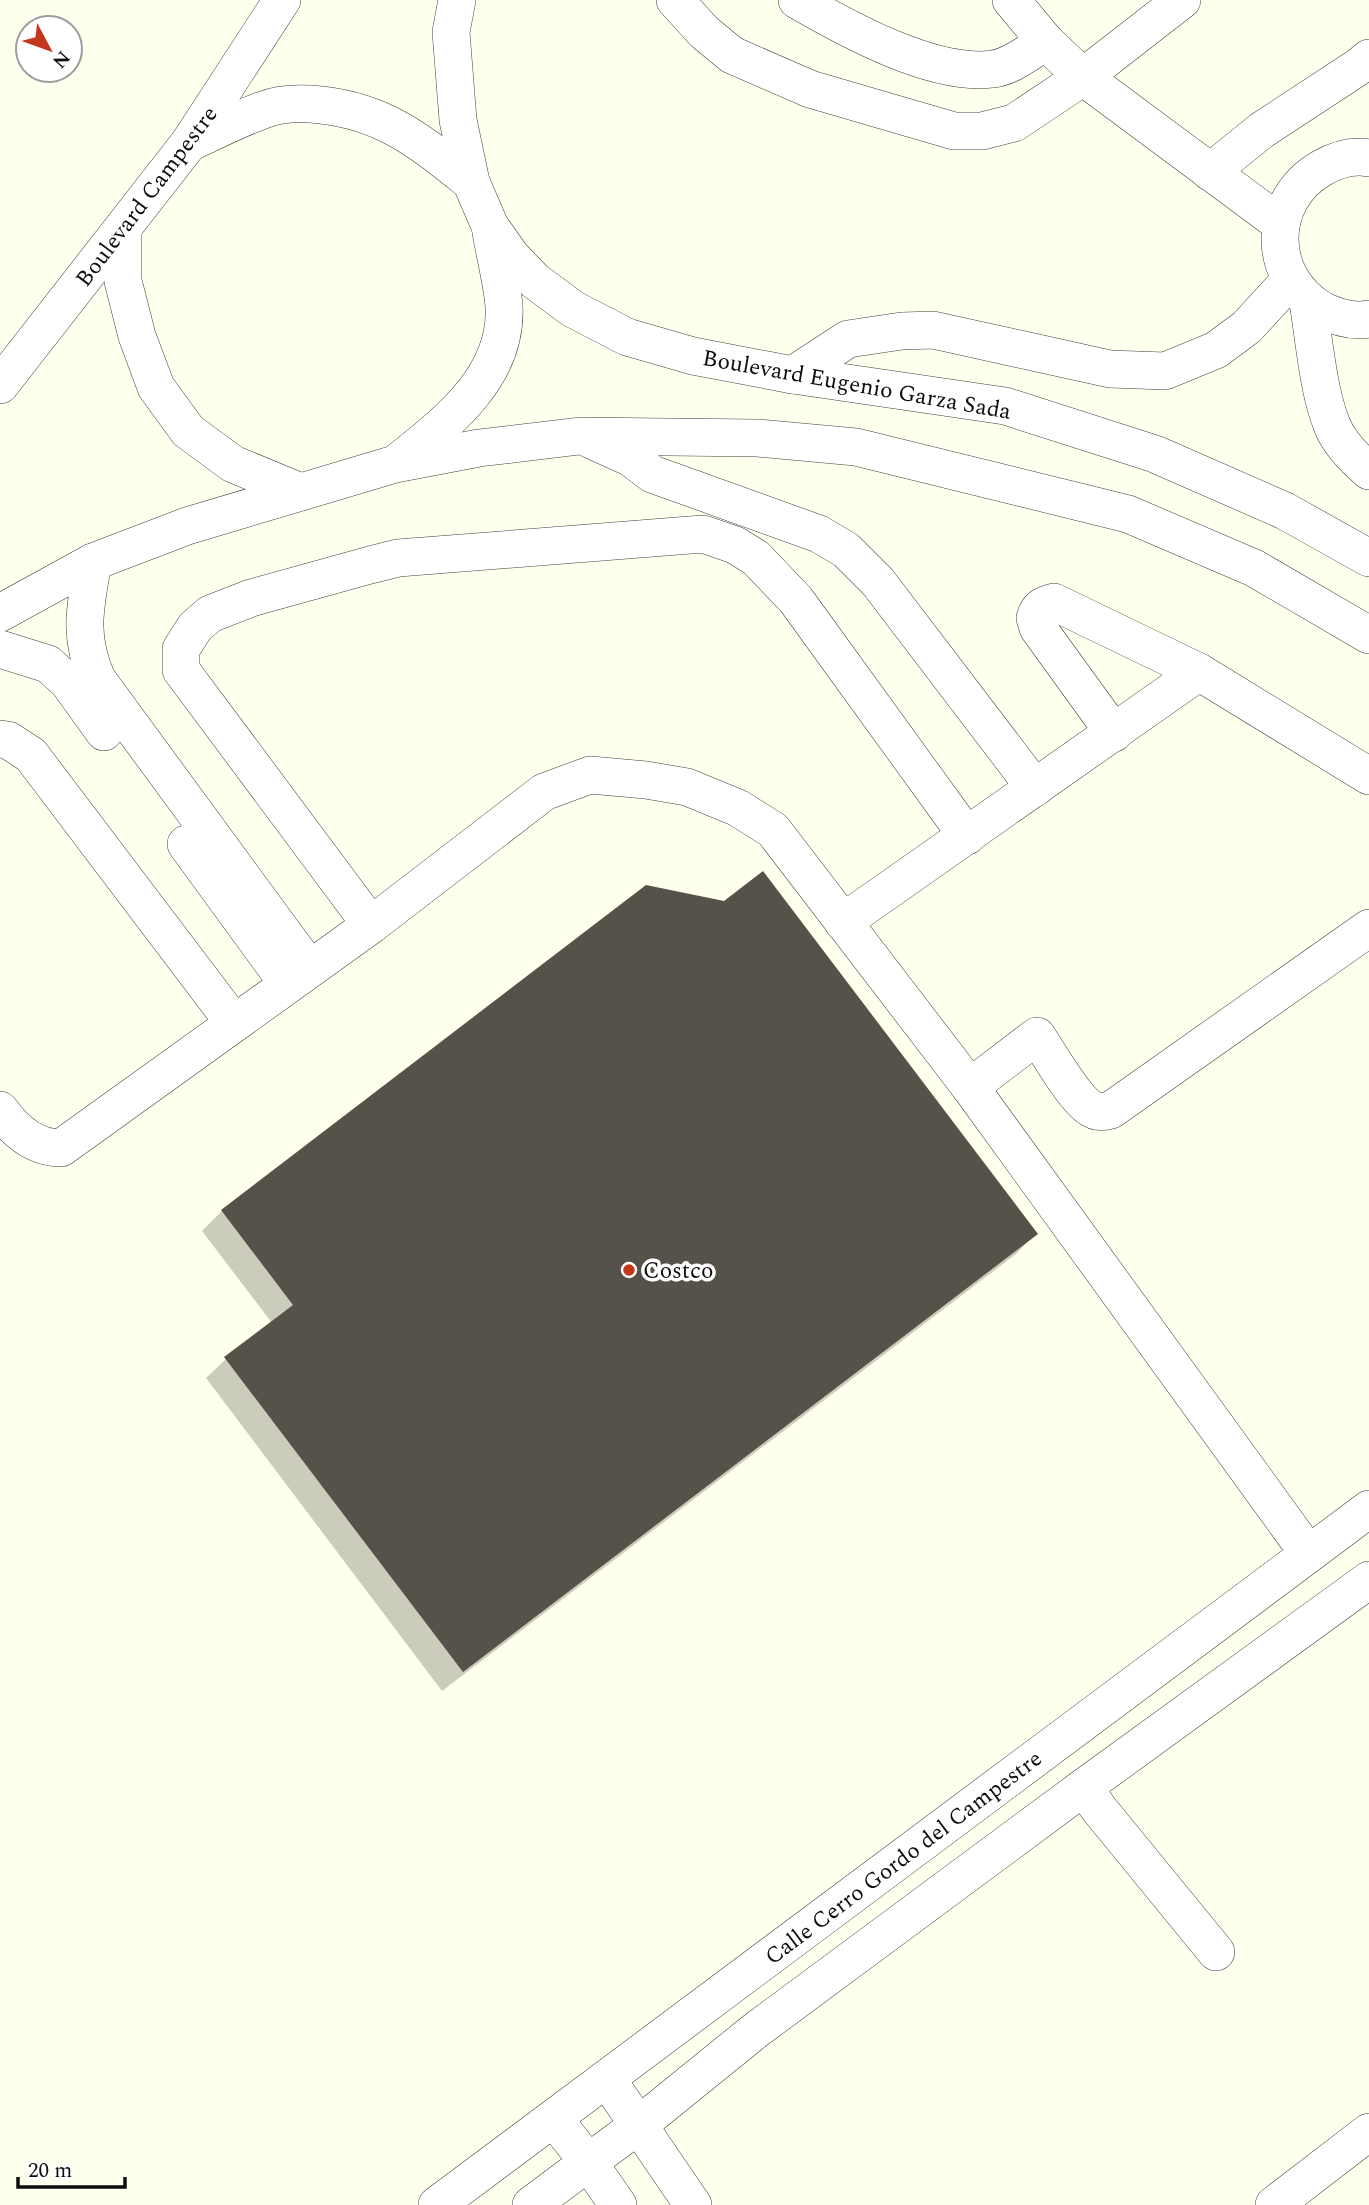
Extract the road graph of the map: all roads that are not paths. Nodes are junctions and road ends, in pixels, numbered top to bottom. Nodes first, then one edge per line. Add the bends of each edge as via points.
1 (282, 0) edge
2 (457, 0) edge
3 (675, 0) edge
4 (797, 0) edge
5 (1011, 0) edge
6 (1182, 0) edge
7 (1045, 42) junction
8 (1369, 58) edge
9 (1083, 77) junction
10 (189, 143) junction
11 (1369, 158) edge
12 (1210, 172) junction
13 (471, 183) junction
14 (1281, 225) junction
15 (490, 226) junction
16 (122, 229) junction
17 (1299, 291) junction
18 (1369, 319) edge
19 (793, 375) junction
20 (0, 385) edge
21 (580, 436) junction
22 (395, 464) junction
23 (1369, 471) edge
24 (301, 492) junction
25 (1369, 558) edge
26 (93, 562) junction
27 (0, 613) edge
28 (1369, 635) edge
29 (0, 649) edge
30 (1199, 673) junction
31 (1114, 733) junction
32 (0, 739) edge
33 (1369, 776) edge
34 (1035, 788) junction
35 (967, 836) junction
36 (843, 922) junction
37 (371, 925) junction
38 (1369, 928) edge
39 (298, 976) junction
40 (234, 1023) junction
41 (970, 1087) junction
42 (0, 1110) edge
43 (1369, 1509) edge
44 (1308, 1553) junction
45 (1369, 1580) edge
46 (1084, 1787) junction
47 (1216, 1952) dead end
48 (607, 2079) junction
49 (554, 2119) junction
50 (640, 2124) junction
51 (1369, 2132) edge
52 (589, 2163) junction
53 (437, 2205) edge
54 (531, 2205) edge
55 (618, 2205) edge
56 (693, 2205) edge
57 (1274, 2205) edge

1 - 10 street, Boulevard Campestre
2 - 13 street via 451,32 458,120
3 - 9 street via 732,55 810,89 954,131 982,131 1014,122
4 - 7 street via 885,46 967,70 996,69
5 - 7 street
6 - 9 street
7 - 9 street
8 - 12 street via 1262,130
9 - 12 street
10 - 13 street via 265,109 303,103 348,108 388,122 421,142
10 - 16 street, Boulevard Campestre
11 - 14 street via 1333,162 1308,176 1290,198
12 - 14 street
13 - 15 street, Boulevard Eugenio Garza Sada
14 - 17 street via 1280,253
15 - 19 street, Boulevard Eugenio Garza Sada via 535,281 573,309 627,337 693,356
15 - 22 street via 504,306 502,338 490,369 448,421
16 - 20 street, Boulevard Campestre
16 - 24 street via 122,281 156,387 188,431 233,464
17 - 18 street via 1333,316
17 - 19 street via 1216,350 1165,371 1110,369 933,330 848,339
17 - 23 street via 1332,426
19 - 25 street, Boulevard Eugenio Garza Sada via 1005,406 1155,454 1285,511
21 - 22 street
21 - 28 street via 758,438 856,447 1128,514 1254,568
21 - 34 street via 631,458 652,474 819,534 846,550 878,582
22 - 24 street
24 - 26 street via 187,526
26 - 27 street
26 - 39 street via 84,642 97,679
29 - 39 street via 48,664 68,682
30 - 31 street
30 - 31 street via 1054,603 1043,605 1035,618 1038,628
30 - 33 street
31 - 34 street
32 - 40 street via 32,755
34 - 35 street
35 - 36 street
35 - 37 street via 796,600 756,558 735,545 702,534 398,558 251,598 210,614 195,626 181,649 181,670
36 - 37 street via 773,830 738,808 687,787 590,775 544,792
36 - 41 street
37 - 39 street
38 - 41 street via 1111,1110 1100,1113 1089,1108 1037,1036
39 - 40 street
40 - 42 street via 61,1148 26,1138
41 - 44 street
43 - 44 street, Calle Cerro Gordo del Campestre
44 - 48 street, Calle Cerro Gordo del Campestre
45 - 46 street
46 - 47 street
46 - 50 street via 757,2030
48 - 49 street, Calle Cerro Gordo del Campestre
48 - 50 street
49 - 52 street
49 - 53 street, Calle Cerro Gordo del Campestre
50 - 52 street
50 - 56 street
51 - 57 street
52 - 54 street
52 - 55 street

